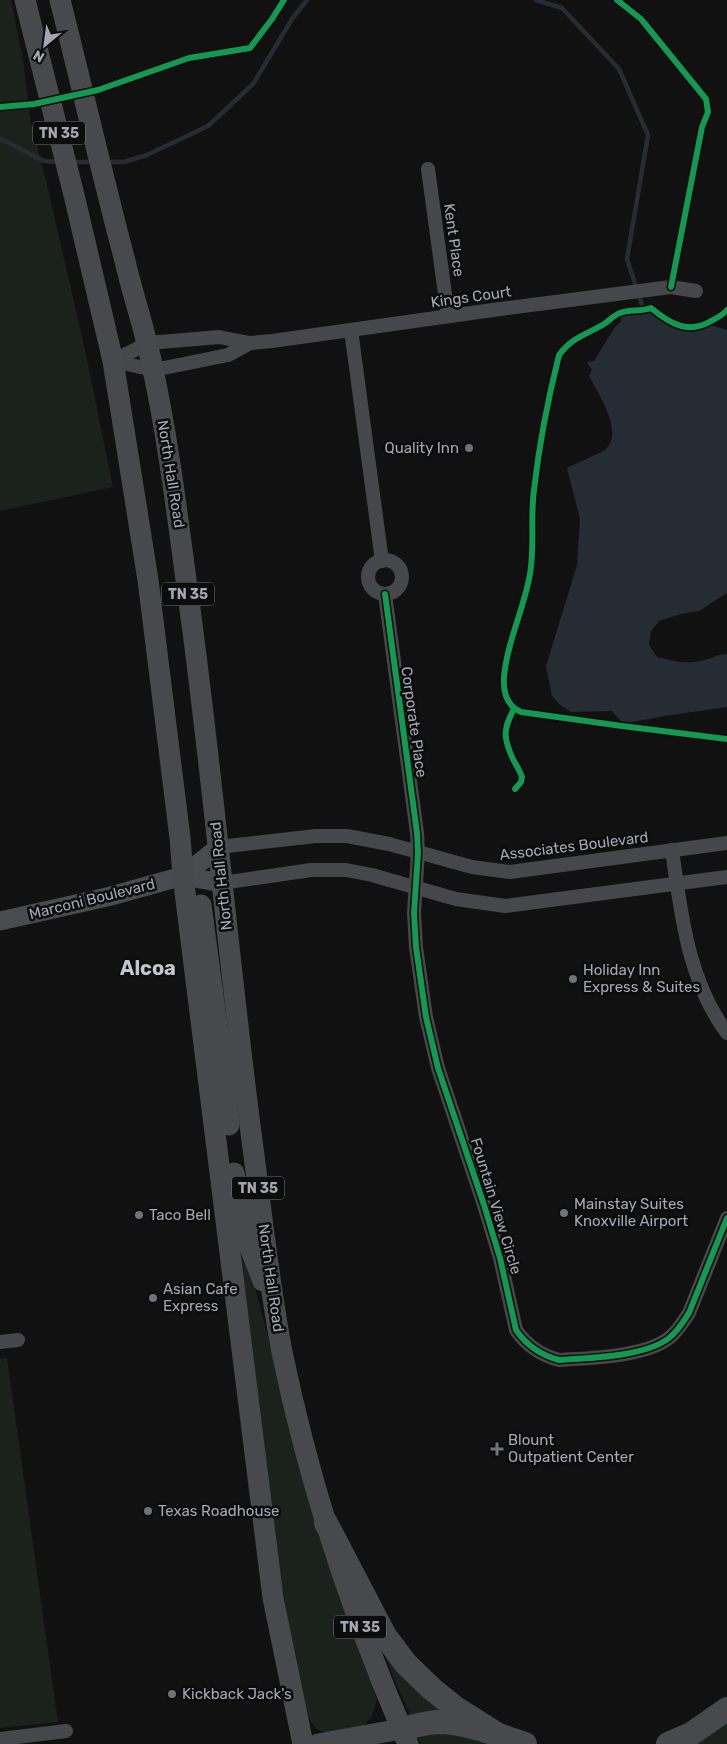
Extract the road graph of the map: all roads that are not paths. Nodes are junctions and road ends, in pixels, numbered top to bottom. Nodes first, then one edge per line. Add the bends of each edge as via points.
1 (26, 0) edge
2 (60, 0) edge
3 (428, 169) dead end
4 (696, 291) dead end
5 (448, 316) junction
6 (351, 330) junction
7 (148, 343) junction
8 (250, 343) junction
9 (113, 361) junction
10 (154, 370) junction
11 (382, 561) junction
12 (385, 594) junction
13 (727, 843) edge
14 (219, 847) junction
15 (672, 850) junction
16 (418, 853) junction
17 (183, 876) junction
18 (727, 877) edge
19 (222, 883) junction
20 (677, 884) junction
21 (415, 887) junction
22 (0, 921) edge
23 (727, 1034) edge
24 (727, 1218) edge
25 (273, 1304) junction
26 (18, 1340) dead end
27 (0, 1342) edge
28 (326, 1523) junction
29 (727, 1709) edge
30 (66, 1731) dead end
31 (495, 1733) junction
32 (405, 1736) edge
33 (0, 1739) edge
34 (303, 1744) edge
35 (318, 1744) edge
36 (525, 1744) edge
37 (668, 1744) edge

1 - 9 main road, TN 35
2 - 7 main road, North Hall Road / TN 35 via 125,265
3 - 5 street, Kent Place
4 - 5 street, Kings Court via 672,287
5 - 6 street, Kings Court
6 - 8 street, Kings Court
6 - 11 street
7 - 8 street, Kings Court via 219,337
7 - 9 street, Kings Court
7 - 10 main road, North Hall Road / TN 35
8 - 10 street, Kings Court via 228,355
9 - 10 street, Kings Court
9 - 17 main road, TN 35 via 148,580
10 - 14 main road, North Hall Road / TN 35 via 186,580
11 - 12 street via 376,562 369,570 368,581 374,591
11 - 12 street via 397,565 402,574 396,591
12 - 16 street, Corporate Place
13 - 15 street, Associates Boulevard
14 - 16 street, Associates Boulevard via 316,836 347,836
14 - 17 main road, Marconi Boulevard
14 - 19 main road, North Hall Road / TN 35
15 - 16 street, Associates Boulevard via 510,872 493,872
15 - 20 street
16 - 21 street, Fountain View Circle
17 - 19 main road, Marconi Boulevard
17 - 22 main road, Marconi Boulevard
17 - 25 main road via 196,888 202,907 237,1194 255,1264
17 - 34 main road, TN 35 via 273,1598
18 - 20 street
19 - 21 street via 311,870 346,870
19 - 25 main road, North Hall Road / TN 35
20 - 21 street via 505,906 456,899
20 - 23 street via 683,922 702,992
21 - 24 street, Fountain View Circle via 416,947 438,1068 481,1196 500,1258 516,1330 522,1340 558,1360 634,1352 669,1338 689,1313
25 - 28 main road, North Hall Road / TN 35 via 305,1452
26 - 27 street
28 - 31 highway via 385,1636 406,1664 457,1709
28 - 32 main road, North Hall Road / TN 35 via 368,1648
29 - 37 highway via 691,1734
30 - 33 street
31 - 32 highway via 439,1722
31 - 36 highway
32 - 35 main road

